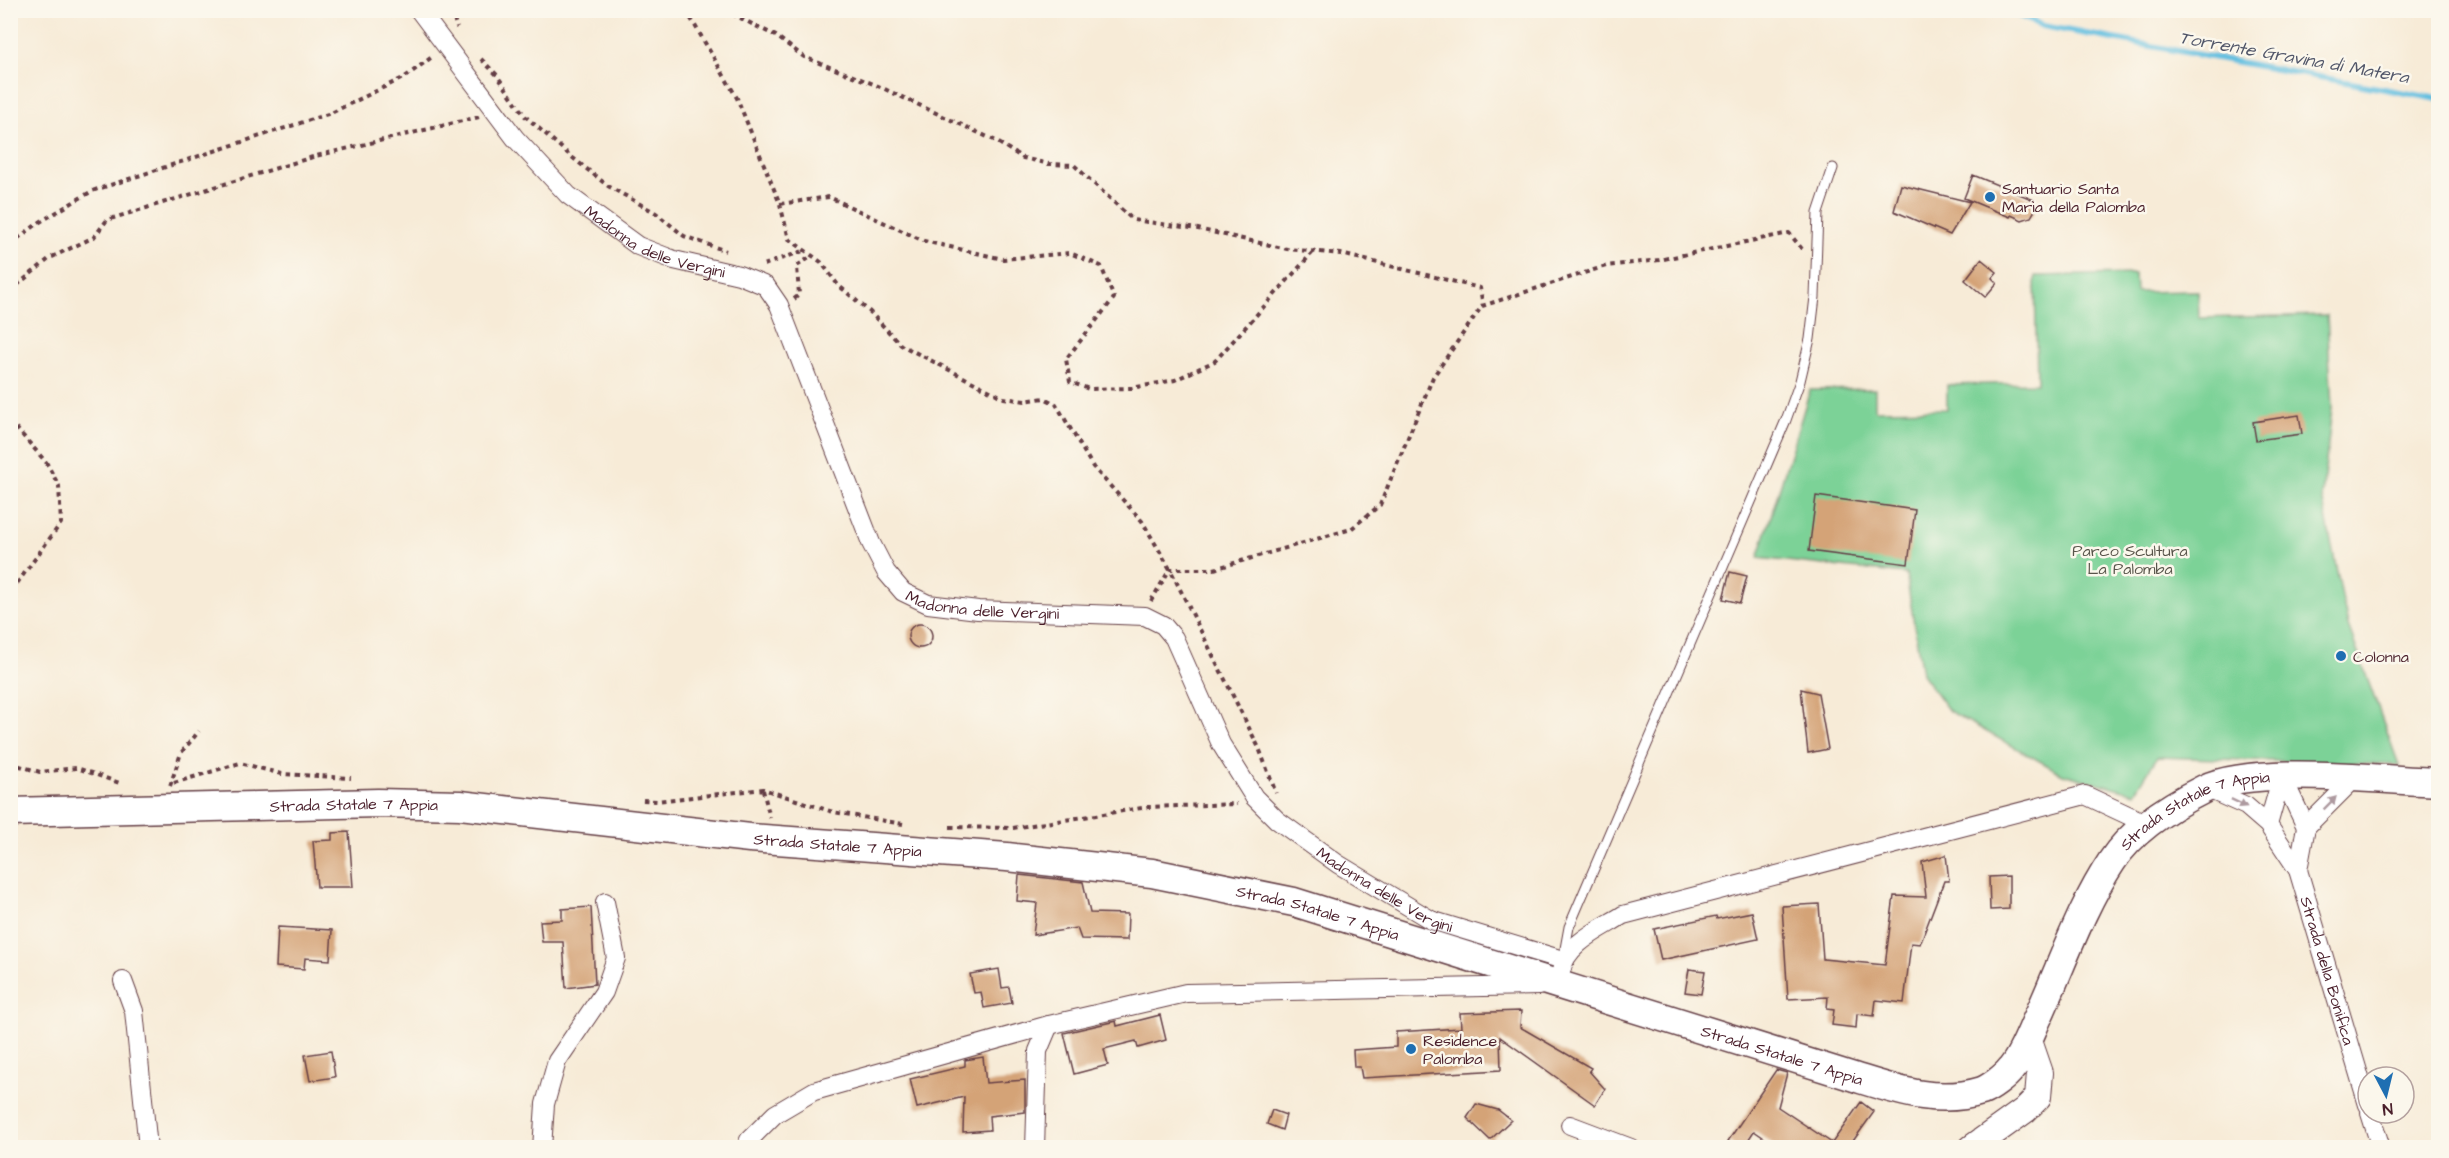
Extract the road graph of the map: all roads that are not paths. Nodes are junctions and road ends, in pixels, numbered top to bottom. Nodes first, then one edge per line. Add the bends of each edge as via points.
1 (419, 10) edge
2 (1833, 168) dead end
3 (2282, 776) junction
4 (2354, 779) junction
5 (2439, 782) edge
6 (2206, 788) junction
7 (10, 812) edge
8 (2147, 824) junction
9 (2268, 825) junction
10 (2306, 827) junction
11 (2298, 870) junction
12 (605, 902) dead end
13 (1561, 973) junction
14 (123, 981) dead end
15 (1049, 1025) junction
16 (2028, 1038) junction
17 (2356, 1065) edge
18 (1570, 1125) dead end
19 (2373, 1125) edge
20 (148, 1148) edge
21 (542, 1148) edge
22 (746, 1148) edge
23 (1035, 1148) edge
24 (1631, 1148) edge
25 (1972, 1148) edge
26 (2380, 1148) edge

1 - 13 street, Madonna delle Vergini via 453,38 515,138 568,195 638,246 766,286 781,309 871,543 886,572 903,592 928,604 978,610 1145,616 1163,625 1174,638 1221,744 1254,797 1276,820 1338,864 1431,920
2 - 13 lane via 1818,213 1815,297 1800,381 1703,618 1569,927
3 - 4 main road, Strada Statale 7 Appia
3 - 6 main road, Strada Statale 7 Appia via 2247,778
3 - 9 street
3 - 10 street
4 - 5 main road, Strada Statale 7 Appia
10 -> 4 street
6 - 8 main road, Strada Statale 7 Appia
6 -> 9 street via 2246,806
7 - 13 main road, Strada Statale 7 Appia via 167,792 460,805 750,838 1007,856 1152,873 1294,902
8 - 13 street via 2085,795 1623,915 1571,950
8 - 16 main road, Strada Statale 7 Appia via 2112,860 2086,905
9 - 11 street
10 - 11 street
11 - 17 street, Strada della Bonifica
12 - 21 street via 616,958 604,992 557,1061 545,1104
13 - 15 street via 1186,993
13 - 16 main road, Strada Statale 7 Appia via 1921,1097 1956,1097 1984,1090 2011,1070
14 - 20 street via 134,1011
15 - 22 street via 814,1091 775,1114
15 - 23 street via 1038,1051
16 - 25 main road via 2040,1073 2038,1097
18 - 24 street
19 - 26 street

